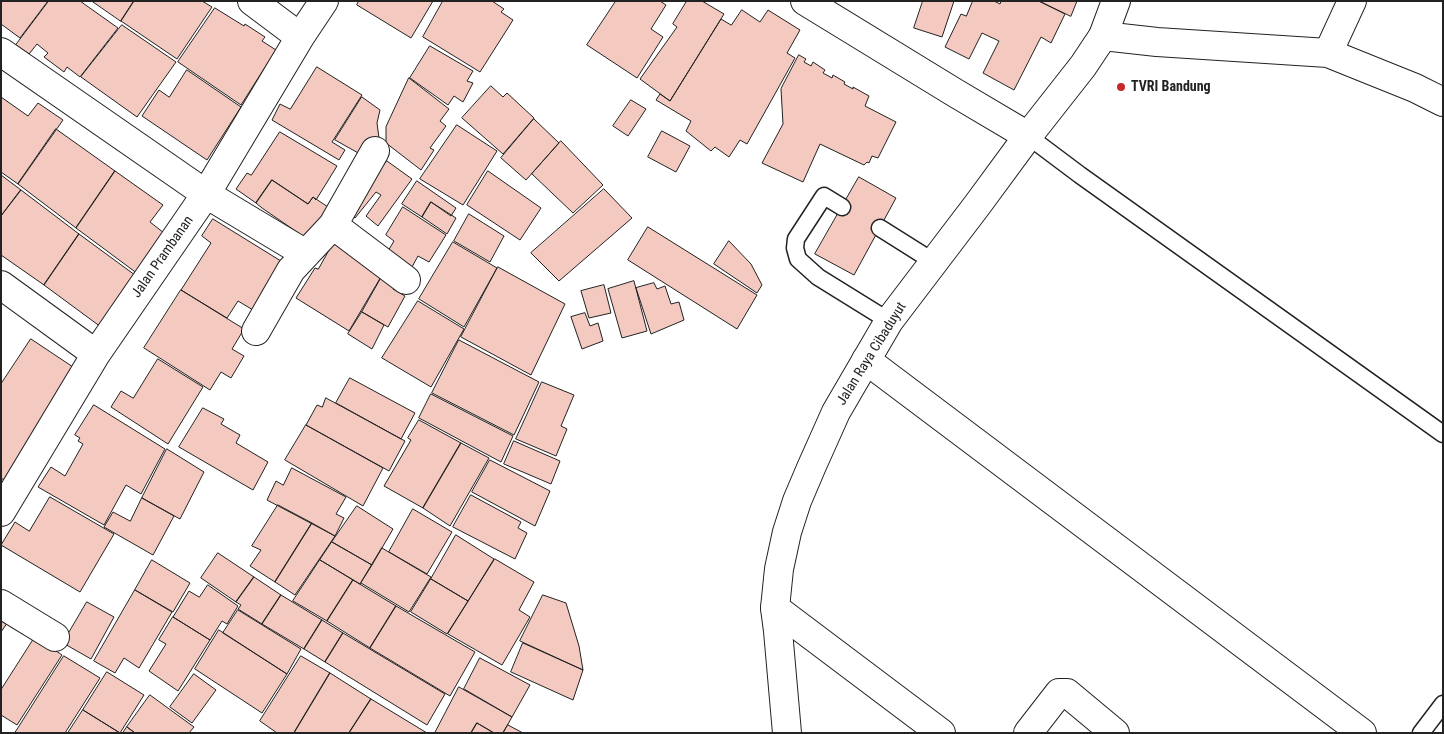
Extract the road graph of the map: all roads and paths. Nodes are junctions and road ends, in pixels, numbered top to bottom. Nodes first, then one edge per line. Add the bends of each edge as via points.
1 (252, 1) edge
2 (324, 1) edge
3 (805, 1) edge
4 (1116, 1) edge
5 (1352, 1) edge
6 (1103, 36) junction
7 (300, 37) junction
8 (1, 52) edge
9 (1328, 53) junction
10 (1443, 102) edge
11 (1028, 136) junction
12 (376, 152) dead end
13 (206, 194) junction
14 (842, 207) dead end
15 (333, 225) junction
16 (880, 228) dead end
17 (306, 254) junction
18 (934, 262) junction
19 (406, 280) dead end
20 (1, 285) edge
21 (889, 321) junction
22 (256, 331) dead end
23 (96, 354) junction
24 (866, 360) junction
25 (1443, 434) edge
26 (1, 512) edge
27 (1, 604) edge
28 (775, 608) junction
29 (55, 637) dead end
30 (1443, 704) edge
31 (787, 733) edge
32 (941, 733) edge
33 (1028, 733) edge
34 (1115, 733) edge
35 (1362, 733) edge
36 (1421, 733) edge

1 - 7 street
2 - 7 street, Jalan Prambanan
3 - 11 street
4 - 6 street, Jalan Raya Cibaduyut
5 - 9 street
6 - 9 street
6 - 11 street, Jalan Raya Cibaduyut
7 - 13 street, Jalan Prambanan
8 - 13 street
9 - 10 street
11 - 18 street, Jalan Raya Cibaduyut
11 - 25 lane
12 - 15 street
13 - 17 street
13 - 23 street, Jalan Prambanan
14 - 21 lane via 824,196 796,239 798,259 818,277
15 - 17 street
15 - 19 street
16 - 18 lane
17 - 22 street via 291,270
18 - 21 street, Jalan Raya Cibaduyut
20 - 23 street
21 - 24 street, Jalan Raya Cibaduyut
23 - 26 street, Jalan Prambanan
24 - 28 street, Jalan Raya Cibaduyut via 836,412 797,501 779,570
24 - 35 street
27 - 29 street
28 - 31 street, Jalan Raya Cibaduyut
28 - 32 street
30 - 36 lane
33 - 34 street via 1059,694 1066,693

